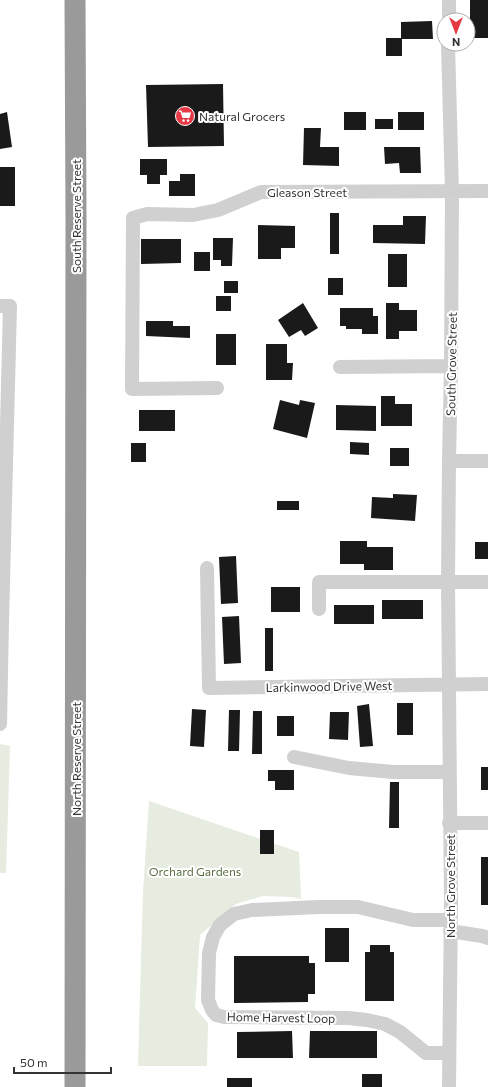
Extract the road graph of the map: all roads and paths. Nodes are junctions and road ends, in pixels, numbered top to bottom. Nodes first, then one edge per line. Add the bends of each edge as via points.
1 (75, 0) edge
2 (449, 0) edge
3 (449, 12) edge
4 (448, 52) edge
5 (488, 191) edge
6 (452, 192) junction
7 (0, 306) edge
8 (451, 366) junction
9 (340, 367) dead end
10 (217, 388) dead end
11 (76, 431) joint
12 (449, 461) junction
13 (488, 461) edge
14 (207, 568) dead end
15 (448, 582) junction
16 (488, 582) edge
17 (319, 609) dead end
18 (1, 621) edge
19 (450, 684) junction
20 (488, 684) edge
21 (0, 724) edge
22 (294, 757) dead end
23 (449, 772) junction
24 (449, 823) junction
25 (488, 823) edge
26 (450, 926) junction
27 (488, 938) edge
28 (450, 1053) junction
29 (75, 1087) edge
30 (450, 1087) edge

1 - 11 highway, South Reserve Street
2 - 3 street
4 - 6 street, South Grove Street
5 - 6 street, Gleason Street
6 - 8 street, South Grove Street
6 - 10 street, Gleason Street via 261,192 218,210 193,215 147,214 133,218 132,389
7 - 18 street via 10,306
8 - 9 street
8 - 12 street, South Grove Street
11 - 29 highway, North Reserve Street
12 - 13 street
12 - 15 street, South Grove Street
14 - 19 street, Larkinwood Drive West via 209,688
15 - 16 street
15 - 17 street via 319,582
15 - 19 street, South Grove Street
18 - 21 street
19 - 20 street, Larkinwood Drive West
19 - 23 street, North Grove Street
22 - 23 street via 349,768 393,772
23 - 24 street, North Grove Street
24 - 25 street
24 - 26 street, North Grove Street
26 - 27 street, Home Harvest Loop
26 - 28 street, North Grove Street
26 - 28 street, Home Harvest Loop via 358,907 252,910 234,914 220,925 213,937 209,953 208,1000 216,1015 224,1017 367,1020 385,1024 400,1032 426,1053
28 - 30 street, North Grove Street

